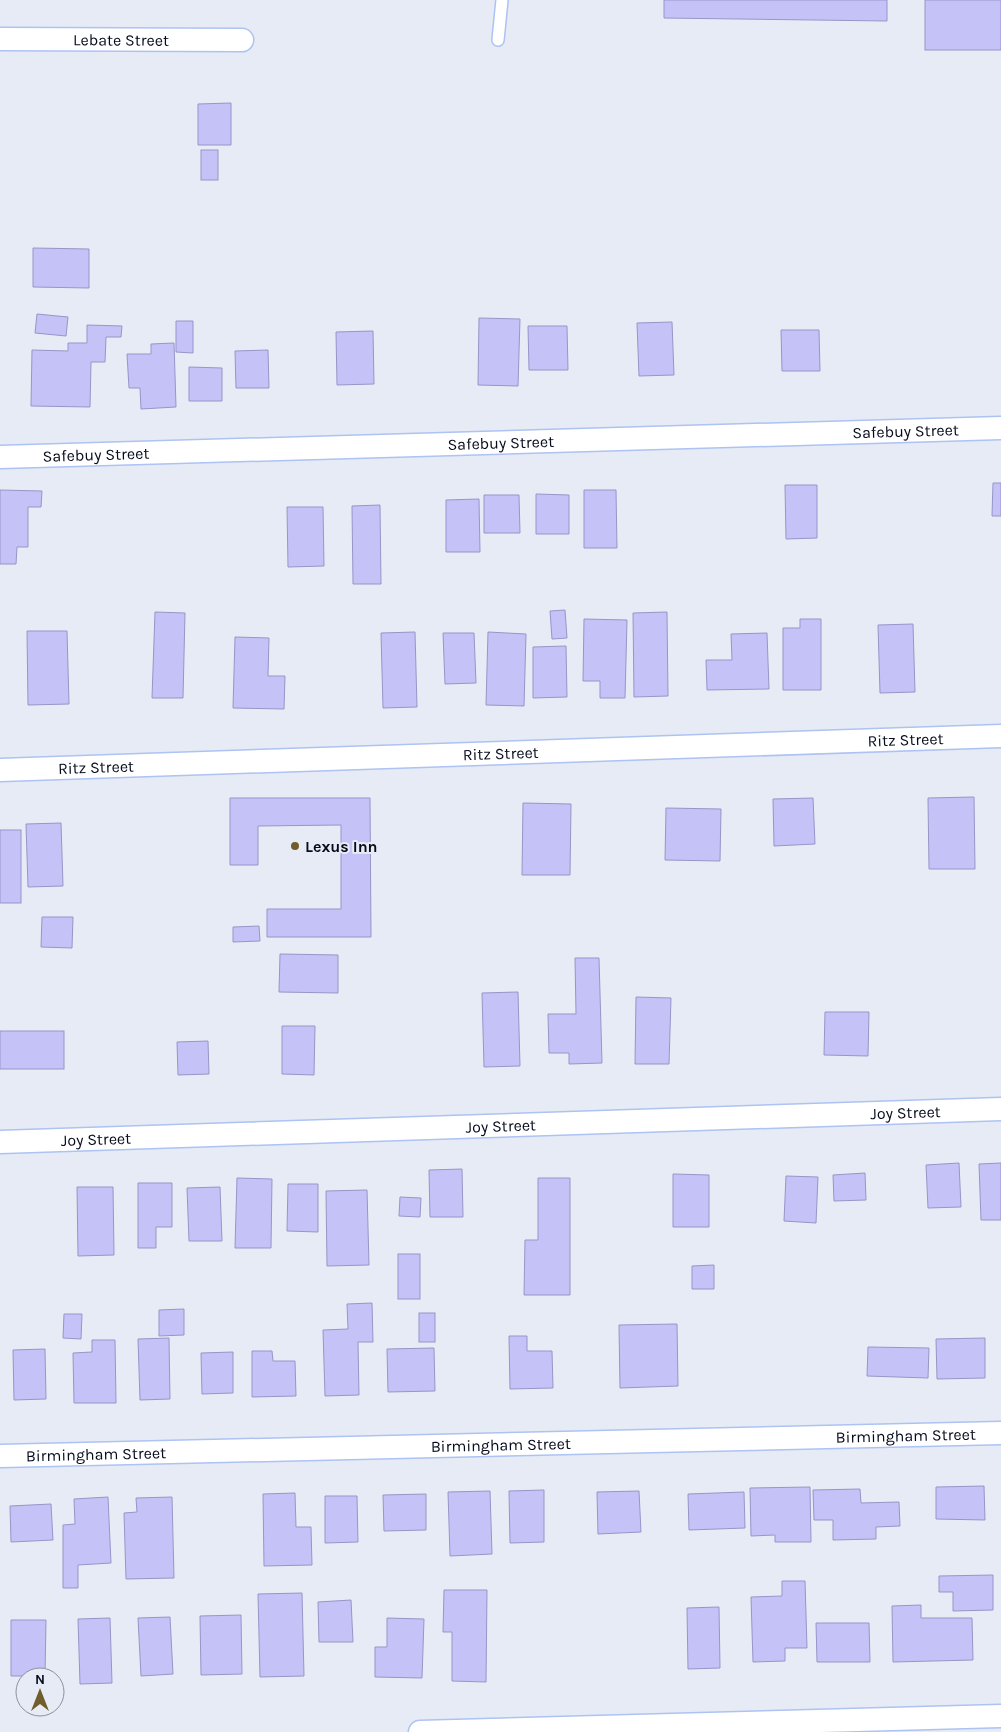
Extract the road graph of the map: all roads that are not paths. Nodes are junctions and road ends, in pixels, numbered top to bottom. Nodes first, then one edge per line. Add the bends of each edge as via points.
1 (502, 0) edge
2 (0, 39) edge
3 (242, 40) dead end
4 (498, 40) dead end
5 (1001, 428) edge
6 (0, 457) edge
7 (1001, 736) edge
8 (0, 770) edge
9 (1001, 1110) edge
10 (0, 1142) edge
11 (1001, 1433) edge
12 (0, 1456) edge
13 (1001, 1716) edge
14 (420, 1732) edge

1 - 4 lane
2 - 3 street, Lebate Street
5 - 6 street, Safebuy Street
7 - 8 street, Ritz Street
9 - 10 street, Joy Street
11 - 12 street, Birmingham Street
13 - 14 street

